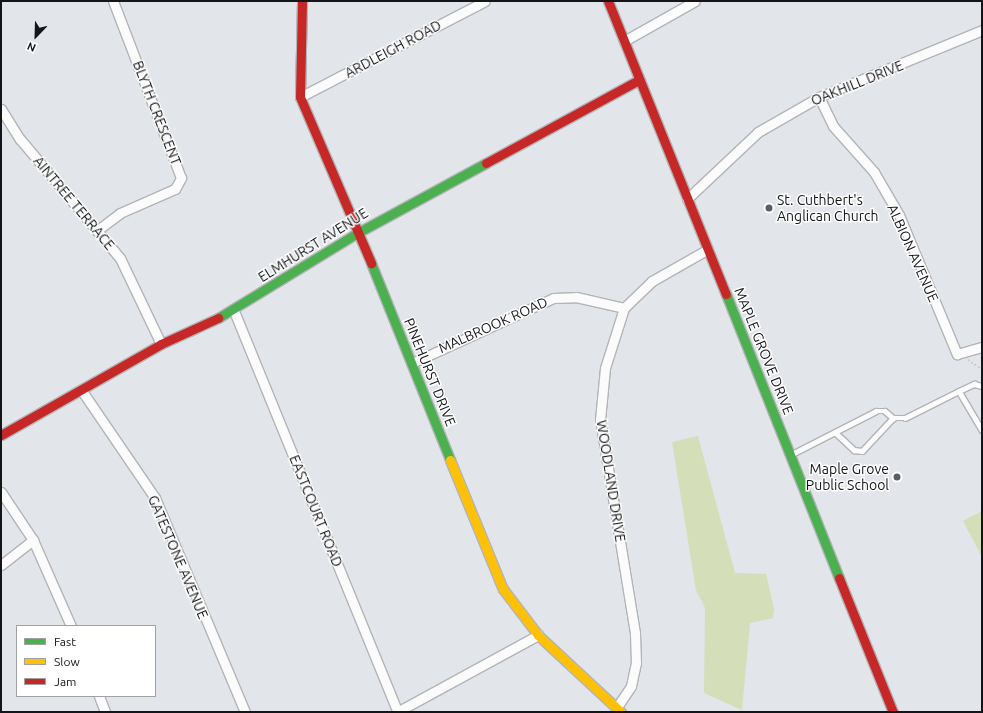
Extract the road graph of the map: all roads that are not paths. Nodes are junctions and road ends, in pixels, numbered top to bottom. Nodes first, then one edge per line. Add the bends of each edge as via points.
1 (113, 1) edge
2 (302, 1) edge
3 (485, 1) edge
4 (608, 1) edge
5 (695, 1) edge
6 (982, 30) edge
7 (624, 41) junction
8 (639, 80) junction
9 (819, 96) junction
10 (300, 97) junction
11 (1, 109) edge
12 (687, 199) junction
13 (99, 229) junction
14 (359, 232) junction
15 (708, 249) junction
16 (624, 308) junction
17 (234, 311) junction
18 (161, 344) junction
19 (982, 347) edge
20 (412, 363) junction
21 (982, 386) edge
22 (82, 391) junction
23 (959, 391) junction
24 (893, 418) junction
25 (982, 430) edge
26 (836, 433) junction
27 (1, 435) edge
28 (792, 454) junction
29 (1, 492) edge
30 (33, 540) junction
31 (1, 565) edge
32 (71, 625) edge
33 (538, 635) junction
34 (99, 697) edge
35 (619, 709) edge
36 (105, 712) edge
37 (245, 712) edge
38 (398, 712) edge
39 (893, 712) edge

1 - 13 street, BLYTH CRESCENT via 181,178 175,189 120,213
2 - 10 street, PINEHURST DRIVE
3 - 10 street, ARDLEIGH ROAD
4 - 7 street, MAPLE GROVE DRIVE
5 - 7 street
6 - 9 street, OAKHILL DRIVE
7 - 8 street, MAPLE GROVE DRIVE
8 - 12 street, MAPLE GROVE DRIVE
8 - 14 street, ELMHURST AVENUE
9 - 12 street, OAKHILL DRIVE via 758,132
9 - 19 street, ALBION AVENUE via 833,126 874,172 898,215 957,354
10 - 14 street, PINEHURST DRIVE
11 - 13 street, AINTREE TERRACE via 20,140
12 - 15 street, MAPLE GROVE DRIVE
13 - 18 street, AINTREE TERRACE via 120,258
14 - 17 street, ELMHURST AVENUE
14 - 20 street, PINEHURST DRIVE
15 - 16 street via 652,282
15 - 28 street, MAPLE GROVE DRIVE
16 - 20 street, MALBROOK ROAD via 576,297 553,298
16 - 35 street, WOODLAND DRIVE via 606,368 600,420 635,633 636,663 631,686
17 - 18 street, ELMHURST AVENUE
17 - 38 street, EASTCOURT ROAD
18 - 22 street, ELMHURST AVENUE
20 - 33 street, PINEHURST DRIVE via 492,566 503,589
21 - 23 lane via 974,384
22 - 27 street, ELMHURST AVENUE
22 - 37 street, GATESTONE AVENUE via 155,498
23 - 24 lane via 905,418
23 - 25 lane
24 - 26 lane via 885,411 876,411
24 - 26 lane via 862,450 854,450
26 - 28 lane
28 - 39 street, MAPLE GROVE DRIVE
29 - 30 street
30 - 31 street
30 - 32 street
33 - 35 street, PINEHURST DRIVE
33 - 38 street
34 - 36 street

